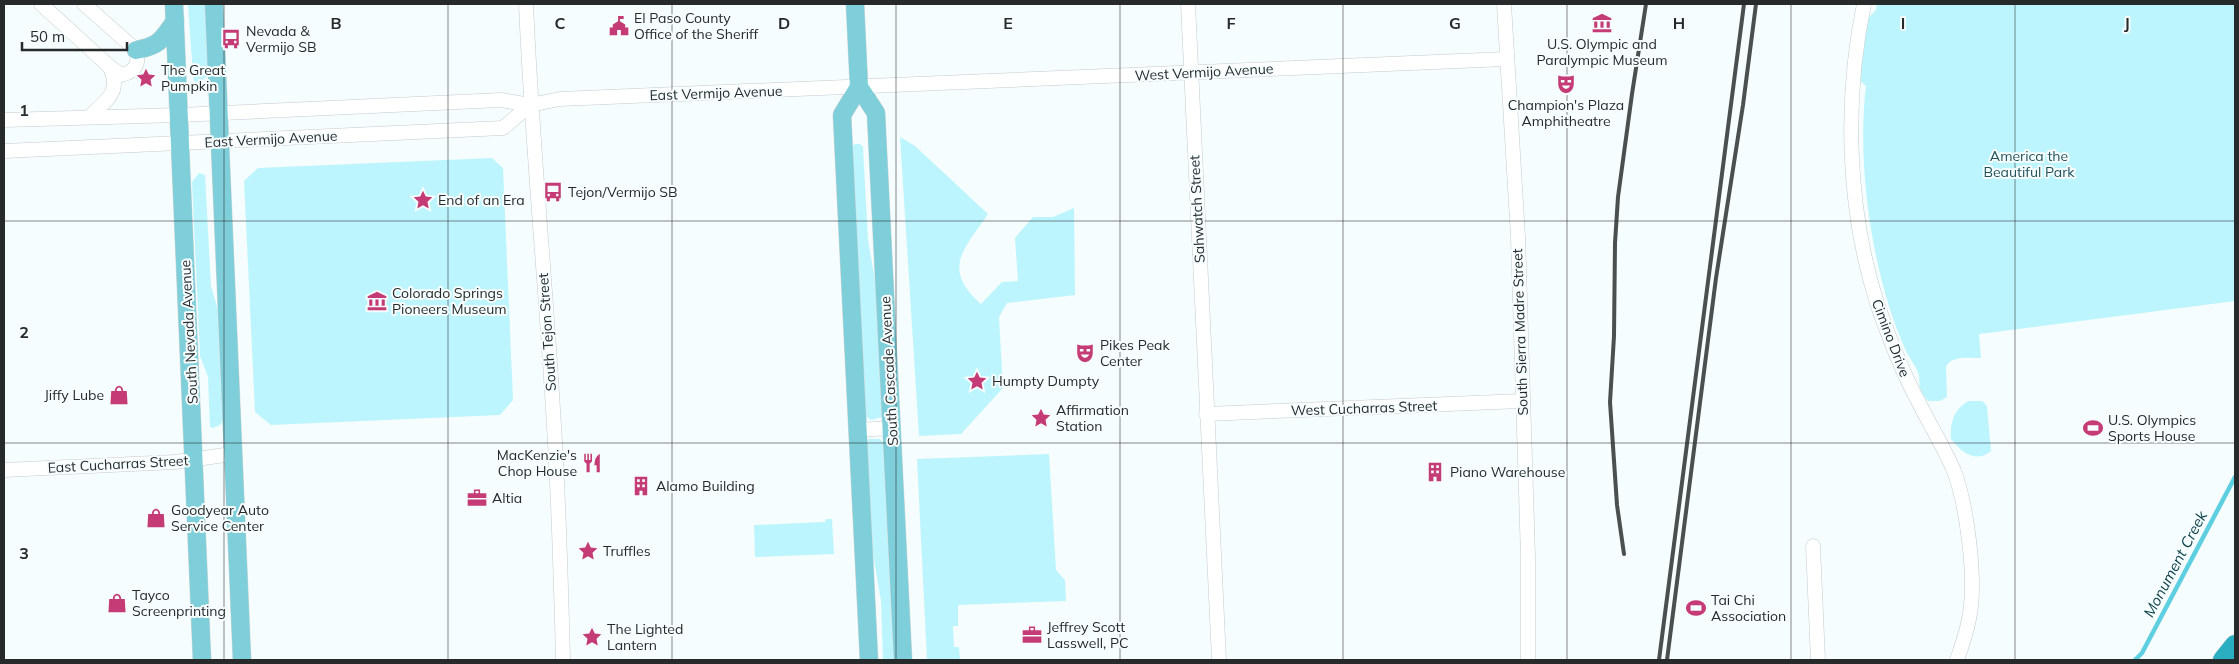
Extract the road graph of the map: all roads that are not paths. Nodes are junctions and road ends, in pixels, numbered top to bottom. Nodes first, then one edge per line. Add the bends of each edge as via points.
1 (40, 4) edge
2 (84, 4) edge
3 (214, 4) edge
4 (526, 4) edge
5 (855, 4) edge
6 (1188, 4) edge
7 (1504, 4) edge
8 (1864, 4) edge
9 (175, 12) edge
10 (136, 50) junction
11 (1506, 58) junction
12 (110, 67) junction
13 (1190, 73) junction
14 (902, 85) joint
15 (859, 87) junction
16 (530, 105) junction
17 (219, 113) junction
18 (179, 115) junction
19 (90, 116) junction
20 (4, 120) edge
21 (220, 141) junction
22 (181, 143) junction
23 (4, 151) edge
24 (1522, 401) junction
25 (1206, 414) junction
26 (892, 428) junction
27 (856, 430) junction
28 (232, 454) junction
29 (195, 460) junction
30 (4, 470) edge
31 (1813, 546) dead end
32 (2235, 645) edge
33 (1219, 656) edge
34 (202, 660) edge
35 (242, 660) edge
36 (563, 660) edge
37 (869, 660) edge
38 (903, 660) edge
39 (1528, 660) edge
40 (1818, 660) edge
41 (1957, 660) edge
42 (2223, 660) edge

1 - 12 street
2 - 10 street
3 - 17 main road
4 - 16 street, South Tejon Street
5 - 15 main road
6 - 13 street, Sahwatch Street
7 - 11 street, South Sierra Madre Street
8 - 41 street, Cimino Drive via 1852,119 1855,199 1877,301 1898,360 1953,471 1961,498 1972,581 1970,612
9 - 10 main road via 162,41
9 - 18 main road, South Nevada Avenue
10 - 12 street via 137,63 130,73 121,75
11 - 13 street, West Vermijo Avenue
11 - 24 street, South Sierra Madre Street via 1518,237
12 - 19 street via 115,79 113,92
13 - 14 street, West Vermijo Avenue
13 - 25 street, Sahwatch Street
14 - 15 street, East Vermijo Avenue
15 - 16 street, East Vermijo Avenue via 560,99
15 - 26 main road, South Cascade Avenue via 876,113
15 - 27 main road via 842,115
16 - 17 street, East Vermijo Avenue via 501,100
16 - 21 street, East Vermijo Avenue via 503,128
16 - 36 street, South Tejon Street via 554,425
17 - 18 street, East Vermijo Avenue
17 - 21 main road
18 - 19 street, East Vermijo Avenue
18 - 22 main road, South Nevada Avenue
19 - 20 street, East Vermijo Avenue
21 - 22 street, East Vermijo Avenue
21 - 28 main road
22 - 23 street, East Vermijo Avenue
22 - 29 main road, South Nevada Avenue
24 - 25 street, West Cucharras Street
24 - 39 street, South Sierra Madre Street
25 - 33 street, Sahwatch Street
26 - 27 street
26 - 38 main road, South Cascade Avenue
27 - 37 main road
28 - 29 street, East Cucharras Street
28 - 35 main road
29 - 30 street, East Cucharras Street
29 - 34 main road, South Nevada Avenue
31 - 40 street
32 - 42 highway

